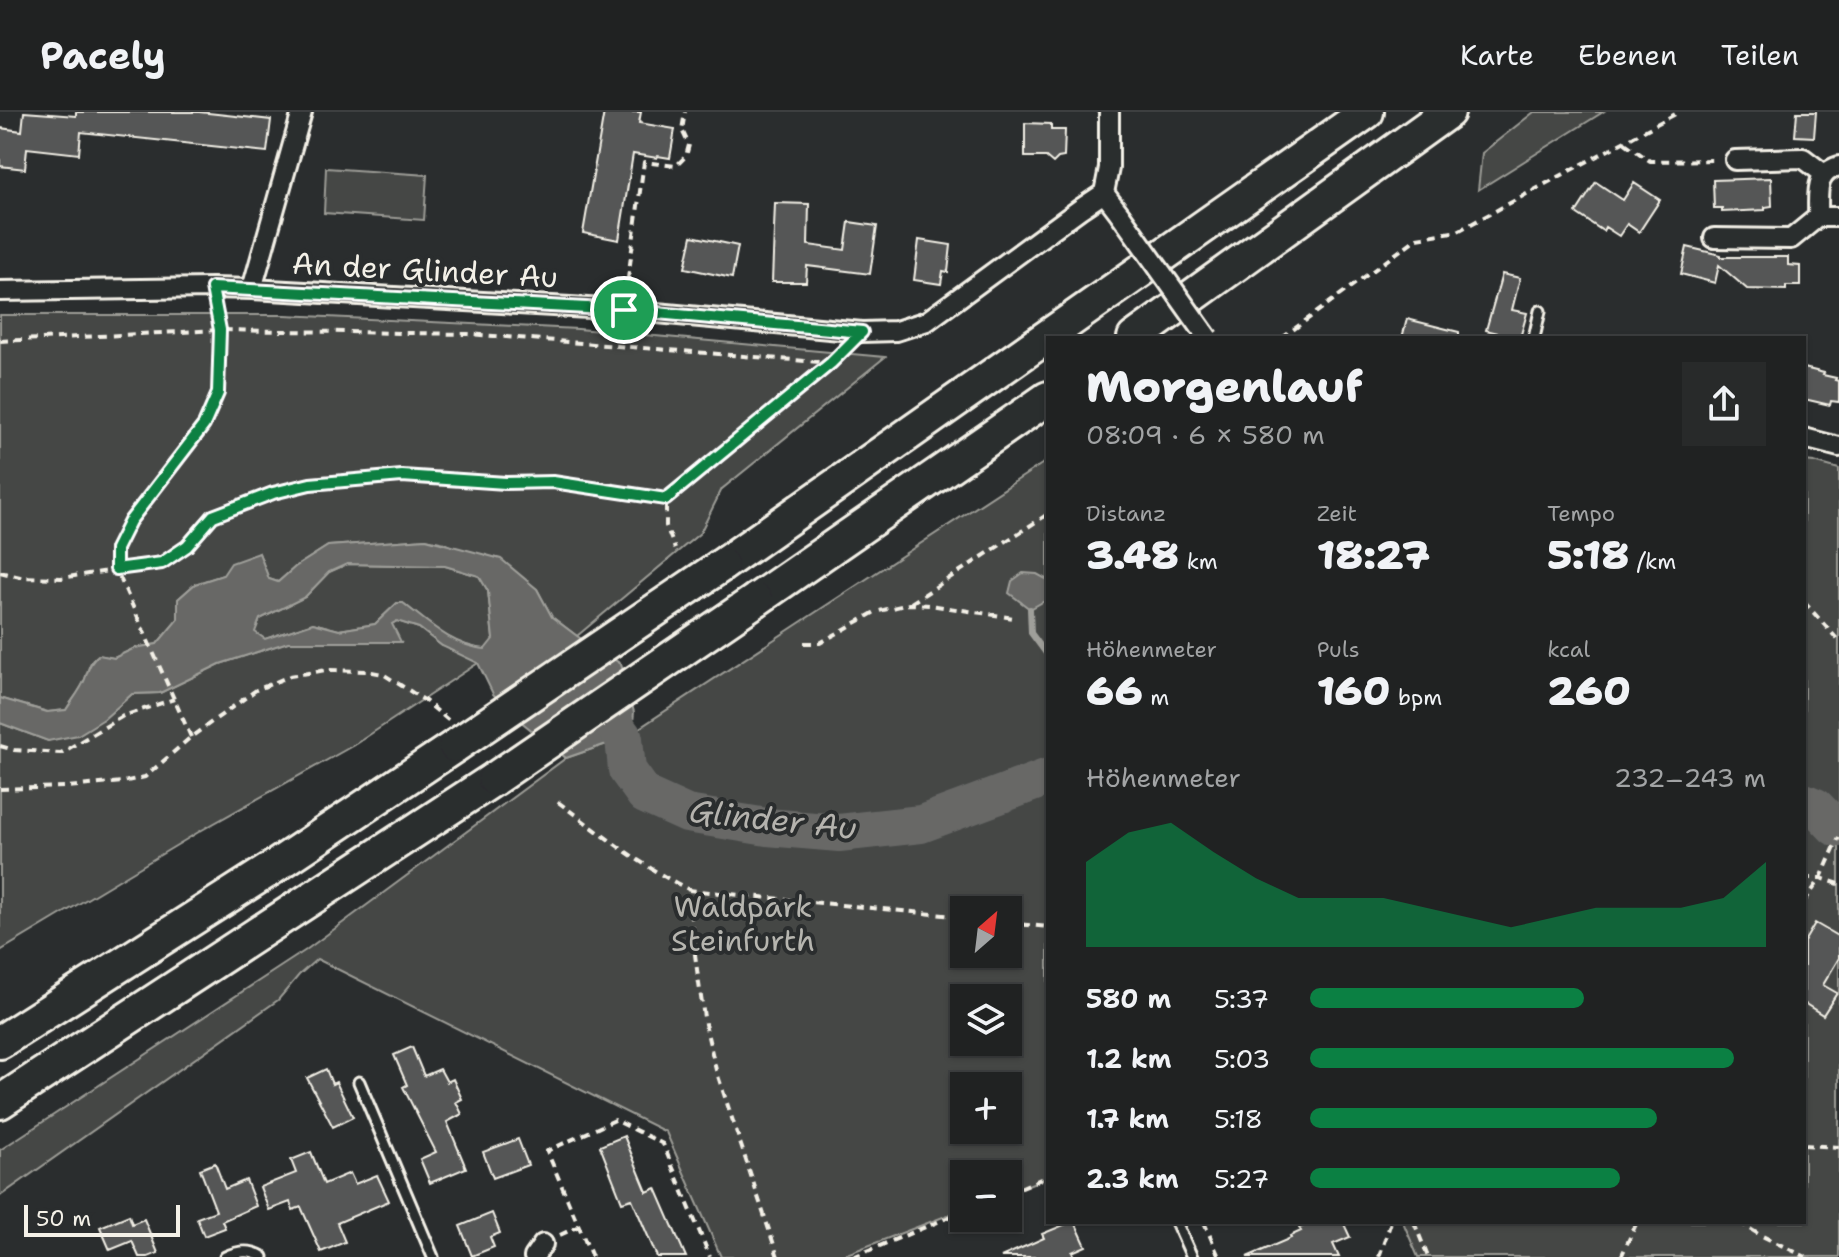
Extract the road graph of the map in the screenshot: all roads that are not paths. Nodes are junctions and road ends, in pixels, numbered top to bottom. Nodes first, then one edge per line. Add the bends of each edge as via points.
1 (302, 112) edge
2 (1109, 112) edge
3 (1367, 112) edge
4 (1448, 112) edge
5 (1735, 160) road end
6 (1832, 170) edge
7 (1104, 193) junction
8 (1818, 217) junction
9 (1839, 217) edge
10 (1714, 238) dead end
11 (252, 289) junction
12 (0, 291) edge
13 (1540, 311) dead end
14 (1048, 336) edge
15 (1137, 336) edge
16 (1207, 336) edge
17 (1534, 336) edge
18 (1046, 337) edge
19 (1046, 399) edge
20 (1806, 439) edge
21 (1839, 447) edge
22 (0, 1042) edge
23 (359, 1082) dead end
24 (0, 1102) edge
25 (1177, 1224) edge
26 (225, 1257) edge
27 (263, 1257) edge
28 (433, 1257) edge
29 (1192, 1257) edge

1 - 11 street
2 - 7 street
3 - 14 highway, bridge
4 - 15 highway
5 - 6 street via 1803,158
6 - 8 street via 1819,181
7 - 11 street, An der Glinder Au via 927,321 896,331
7 - 16 street, bridge
8 - 9 street
8 - 10 street via 1791,239
11 - 12 street, An der Glinder Au
13 - 17 lane
18 - 22 highway, bridge via 722,565 452,734 274,867
19 - 24 highway, bridge via 494,779
20 - 21 street
23 - 28 lane
25 - 29 lane
26 - 27 lane via 239,1251

